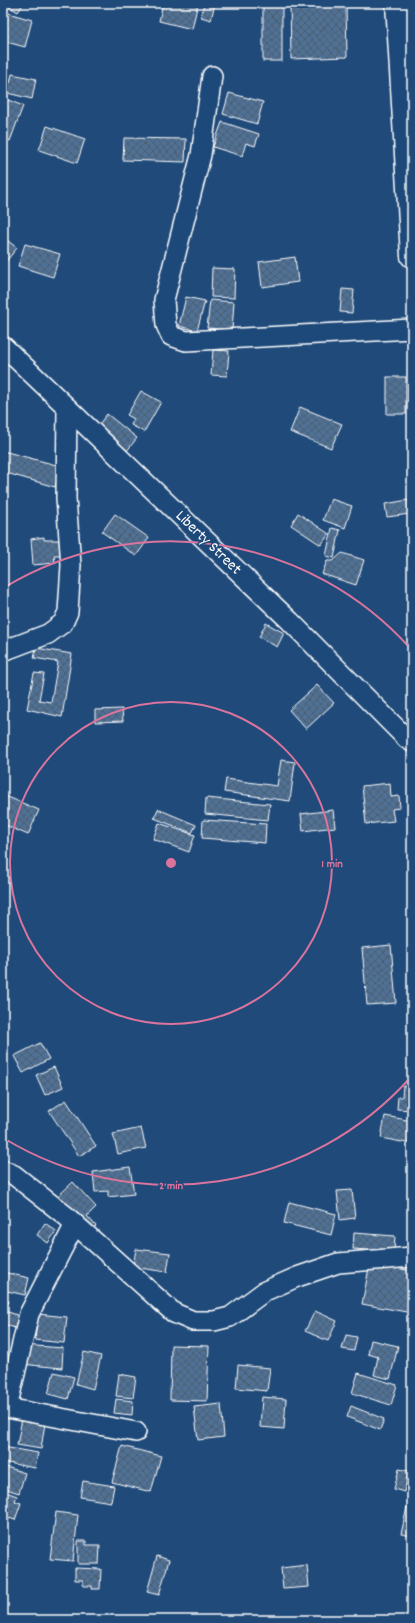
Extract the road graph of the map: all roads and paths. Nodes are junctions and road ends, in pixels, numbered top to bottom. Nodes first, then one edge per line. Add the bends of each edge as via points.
1 (398, 3) edge
2 (212, 76) dead end
3 (412, 256) edge
4 (412, 329) edge
5 (3, 346) edge
6 (67, 408) junction
7 (3, 651) edge
8 (412, 742) edge
9 (3, 1170) edge
10 (75, 1224) junction
11 (412, 1257) edge
12 (136, 1432) dead end

1 - 3 main road
2 - 4 street via 201,155 164,300 166,325 171,336 186,340
5 - 6 street, Liberty Street
6 - 7 street via 66,498 71,564 68,612 63,623 48,634
6 - 8 street, Liberty Street via 129,465
9 - 10 street via 14,1175
10 - 11 street via 174,1313 192,1320 214,1321 230,1318 265,1291 338,1263
10 - 12 street via 29,1314 7,1408

